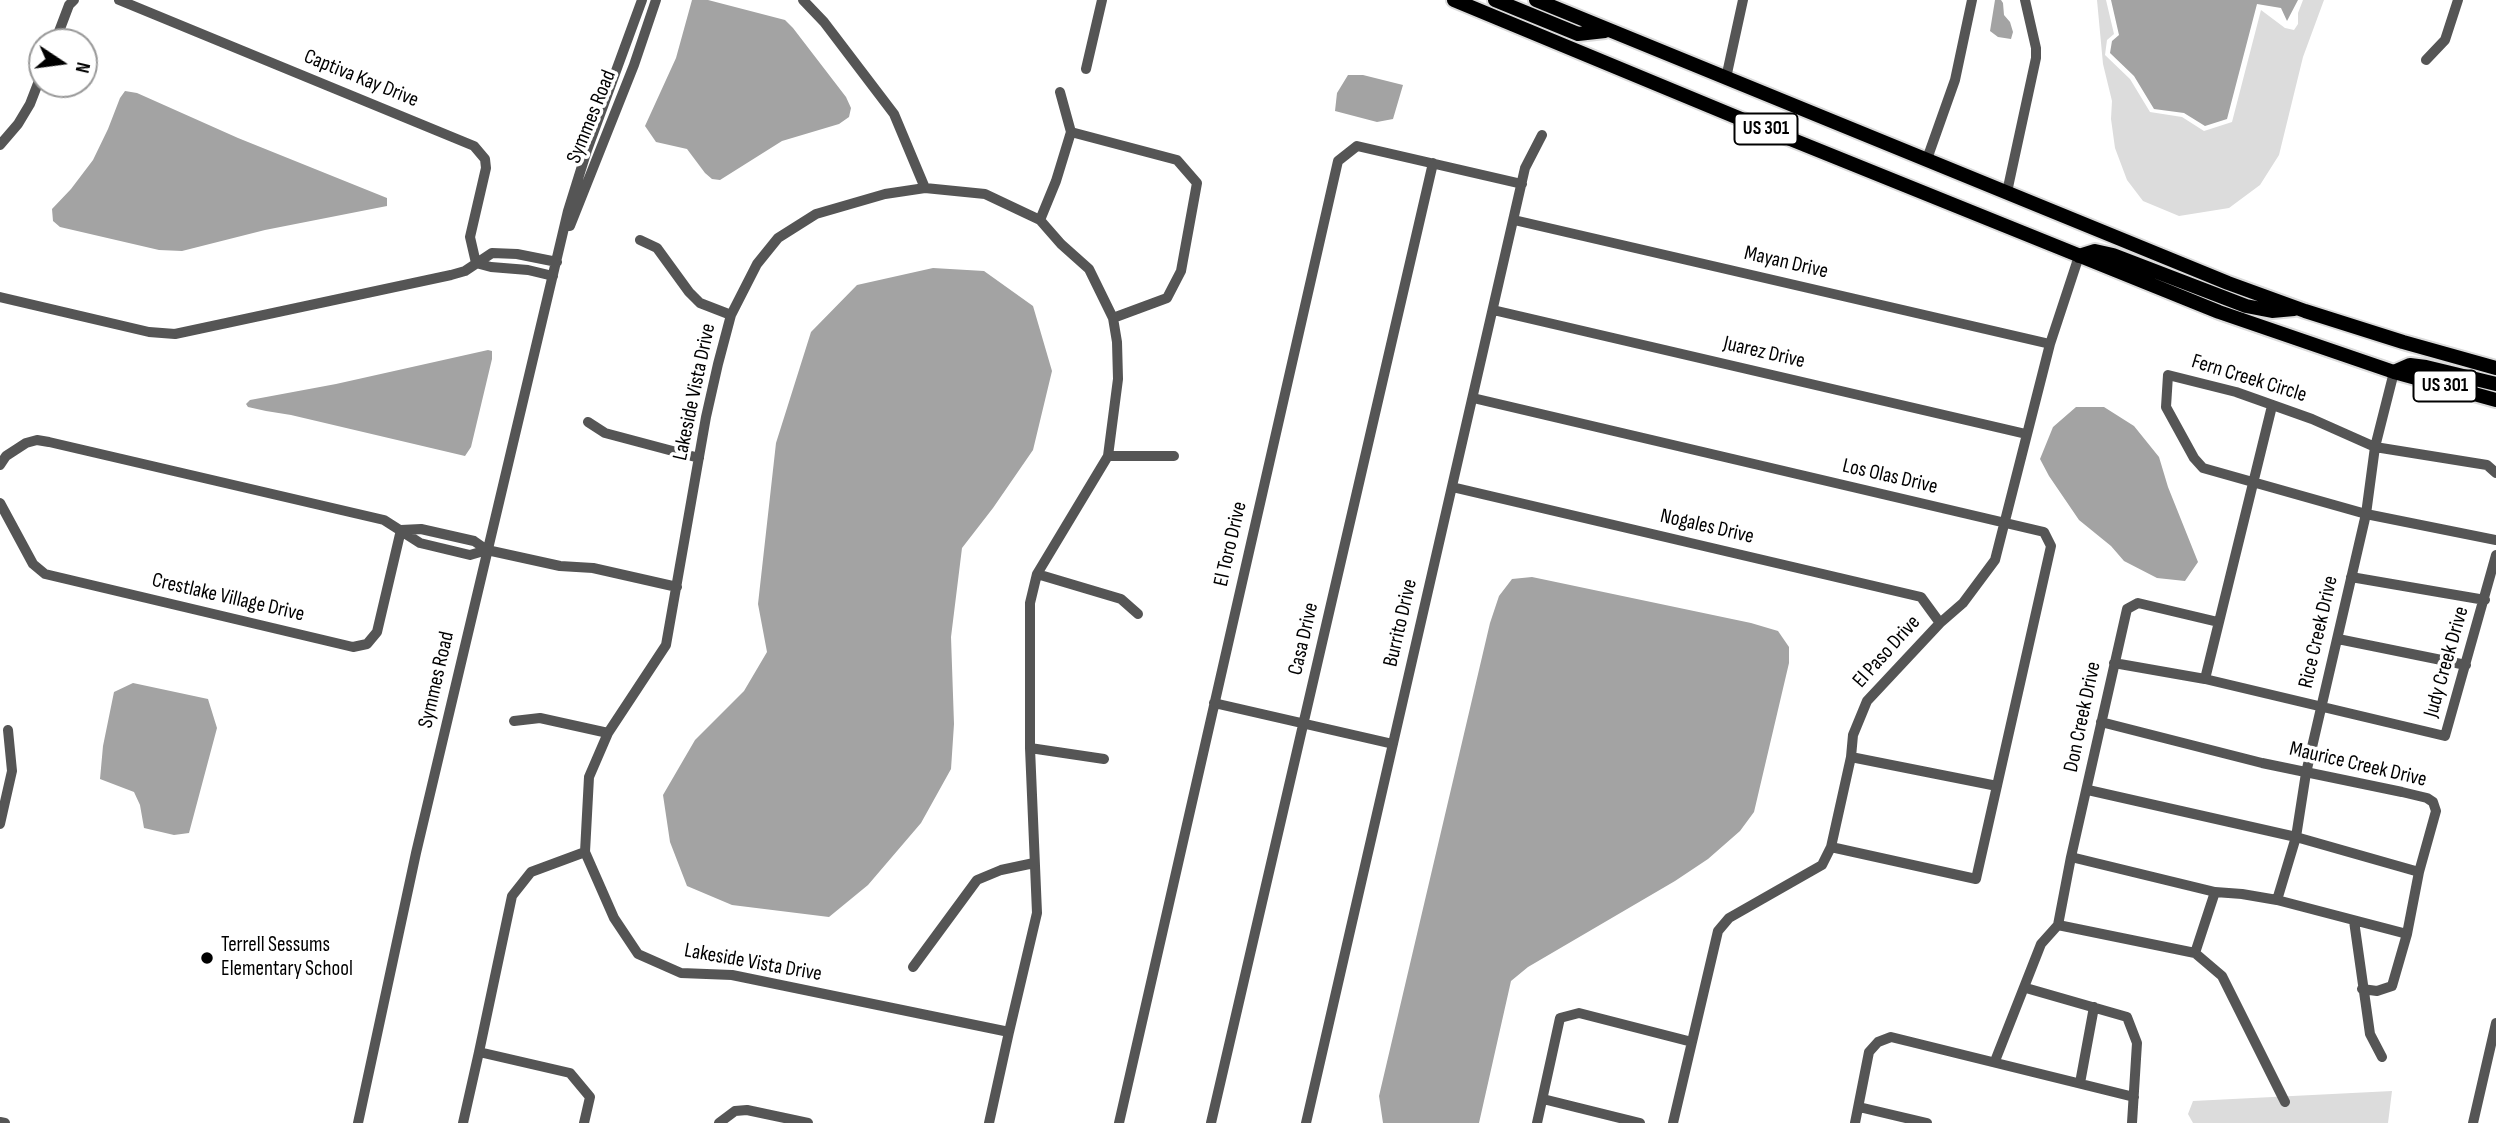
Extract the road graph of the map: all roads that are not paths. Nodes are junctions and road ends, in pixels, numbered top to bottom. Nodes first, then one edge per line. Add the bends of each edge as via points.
1 (74, 0) edge
2 (119, 0) edge
3 (642, 0) edge
4 (656, 0) edge
5 (803, 0) edge
6 (1102, 0) edge
7 (1454, 0) edge
8 (1495, 0) edge
9 (1536, 0) edge
10 (1743, 0) edge
11 (1972, 0) edge
12 (2025, 0) edge
13 (2458, 0) edge
14 (60, 28) edge
15 (1609, 31) junction
16 (2426, 60) dead end
17 (1086, 69) dead end
18 (1726, 78) junction
19 (1060, 92) dead end
20 (32, 98) edge
21 (1071, 131) junction
22 (1542, 135) dead end
23 (0, 145) edge
24 (1927, 159) junction
25 (1433, 163) junction
26 (1522, 184) junction
27 (925, 188) junction
28 (2007, 192) junction
29 (1040, 220) junction
30 (1514, 220) junction
31 (640, 240) dead end
32 (561, 247) junction
33 (2080, 256) junction
34 (556, 262) junction
35 (476, 263) junction
36 (553, 276) junction
37 (0, 296) edge
38 (2297, 308) junction
39 (1493, 310) junction
40 (731, 315) junction
41 (1112, 318) junction
42 (2050, 344) junction
43 (2496, 368) edge
44 (2393, 372) junction
45 (2496, 384) edge
46 (1473, 398) junction
47 (2496, 400) edge
48 (2272, 406) junction
49 (588, 422) dead end
50 (2026, 434) junction
51 (2375, 447) junction
52 (1108, 456) junction
53 (1174, 456) dead end
54 (699, 458) junction
55 (2, 459) edge
56 (2496, 473) edge
57 (2252, 481) junction
58 (1452, 487) junction
59 (0, 503) edge
60 (2366, 514) junction
61 (2004, 523) junction
62 (401, 530) junction
63 (2496, 540) edge
64 (487, 550) junction
65 (2496, 555) edge
66 (1037, 574) junction
67 (2351, 577) junction
68 (677, 587) junction
69 (2485, 600) junction
70 (1138, 614) dead end
71 (2218, 622) junction
72 (1940, 623) junction
73 (2338, 639) junction
74 (2114, 663) junction
75 (2466, 665) junction
76 (2206, 679) junction
77 (1214, 703) junction
78 (2321, 706) junction
79 (514, 720) dead end
80 (2101, 722) junction
81 (1304, 723) junction
82 (8, 730) dead end
83 (608, 733) junction
84 (1394, 744) junction
85 (1030, 748) junction
86 (1851, 757) junction
87 (1104, 759) dead end
88 (2306, 773) junction
89 (1997, 786) junction
90 (2088, 790) junction
91 (0, 824) edge
92 (2296, 838) junction
93 (1831, 846) junction
94 (585, 852) junction
95 (2071, 857) junction
96 (1034, 863) junction
97 (2419, 872) junction
98 (2215, 892) junction
99 (2277, 900) junction
100 (2354, 921) junction
101 (2058, 925) junction
102 (2407, 934) junction
103 (2195, 953) junction
104 (913, 967) dead end
105 (2026, 988) junction
106 (2362, 989) junction
107 (2094, 1007) junction
108 (2496, 1023) edge
109 (1009, 1032) junction
110 (1692, 1042) junction
111 (479, 1052) junction
112 (2382, 1057) dead end
113 (1995, 1061) junction
114 (2080, 1083) junction
115 (2134, 1097) junction
116 (1543, 1099) junction
117 (2285, 1102) dead end
118 (1859, 1107) junction
119 (358, 1123) edge
120 (463, 1123) edge
121 (584, 1123) edge
122 (719, 1123) edge
123 (808, 1123) edge
124 (989, 1123) edge
125 (1119, 1123) edge
126 (1211, 1123) edge
127 (1306, 1123) edge
128 (1537, 1123) edge
129 (1640, 1123) edge
130 (1674, 1123) edge
131 (1855, 1123) edge
132 (1927, 1123) edge
133 (2132, 1123) edge
134 (2473, 1123) edge

1 - 14 street
2 - 35 street, Captiva Kay Drive via 474,146 486,168 470,237
3 - 32 street, Symmes Road via 582,166
4 - 32 street, Symmes Road
5 - 27 street via 894,114
6 - 17 street
7 - 33 main road, US 301
8 - 15 main road via 1578,34
9 - 15 main road, US 301
10 - 18 street
11 - 24 street via 1955,80
12 - 28 street via 2036,58
13 - 16 street via 2445,40
15 - 18 main road, US 301
18 - 24 main road, US 301
19 - 21 street
20 - 23 street
21 - 29 street
21 - 41 street via 1177,160 1197,183 1181,271 1167,298
22 - 26 street, Burrito Drive
24 - 28 main road, US 301
25 - 26 street, El Toro Drive
25 - 77 street, El Toro Drive via 1357,146 1339,161
25 - 81 street, Casa Drive
26 - 30 street, Burrito Drive
27 - 29 street, Lakeside Vista Drive via 985,194
27 - 40 street, Lakeside Vista Drive via 816,214 778,238 757,264
28 - 38 main road, US 301
29 - 41 street, Lakeside Vista Drive via 1089,269
30 - 39 street, Burrito Drive
30 - 42 street, Mayan Drive
31 - 40 street via 657,248 700,303
32 - 34 street, Symmes Road
33 - 38 main road via 2095,251 2113,255 2246,306 2272,312
33 - 42 street, El Paso Drive
33 - 44 main road, US 301 via 2218,312
34 - 35 street via 492,253
34 - 36 street, Symmes Road
35 - 36 street
35 - 37 street via 451,275 174,334
36 - 64 street, Symmes Road
38 - 43 main road, US 301
39 - 46 street, Burrito Drive
39 - 50 street, Juarez Drive
40 - 54 street, Lakeside Vista Drive
41 - 52 street, Lakeside Vista Drive via 1118,379
42 - 50 street, El Paso Drive
44 - 45 main road via 2410,365
44 - 47 main road, US 301
44 - 51 street, Rice Creek Drive
46 - 58 street, Burrito Drive
46 - 61 street, Los Olas Drive
48 - 51 street, Fern Creek Circle
48 - 57 street
48 - 57 street, Fern Creek Circle via 2168,375 2166,407 2194,458 2203,468
49 - 54 street via 605,433
50 - 61 street, El Paso Drive
51 - 56 street via 2487,465
51 - 60 street, Rice Creek Drive
52 - 53 street
52 - 66 street, Lakeside Vista Drive
54 - 68 street, Lakeside Vista Drive
55 - 62 street via 26,443 49,442 384,520
57 - 60 street, Fern Creek Circle
57 - 71 street
58 - 72 street, Nogales Drive via 1921,597
58 - 84 street, Burrito Drive
59 - 62 street, Crestlake Village Drive via 33,565 44,574 353,647 367,644 377,632
60 - 63 street, Fern Creek Circle
60 - 67 street, Rice Creek Drive
61 - 72 street, El Paso Drive via 1995,560 1963,603
61 - 89 street, Los Olas Drive via 2044,532 2051,546
62 - 64 street via 420,542 470,555
64 - 68 street
64 - 119 street, Symmes Road
65 - 69 street, Judy Creek Drive
66 - 70 street via 1121,599
66 - 85 street, Lakeside Vista Drive via 1031,603
67 - 69 street
67 - 73 street, Rice Creek Drive
68 - 83 street, Lakeside Vista Drive via 666,645
69 - 75 street, Judy Creek Drive
71 - 74 street, Don Creek Drive via 2137,603 2127,609
71 - 76 street
72 - 86 street, El Paso Drive via 1867,701 1853,734
73 - 75 street
73 - 78 street, Rice Creek Drive
74 - 76 street, Judy Creek Drive
74 - 80 street, Don Creek Drive
75 - 78 street, Judy Creek Drive via 2445,736
76 - 78 street, Judy Creek Drive
77 - 81 street
77 - 125 street, El Toro Drive
78 - 88 street, Rice Creek Drive
79 - 83 street via 540,718
80 - 88 street, Maurice Creek Drive
80 - 90 street, Don Creek Drive
81 - 84 street
81 - 126 street, Casa Drive
82 - 91 street via 12,771
83 - 94 street, Lakeside Vista Drive via 589,776
84 - 127 street, Burrito Drive
85 - 87 street
85 - 96 street, Lakeside Vista Drive
86 - 89 street
86 - 93 street, El Paso Drive
88 - 92 street, Rice Creek Drive
88 - 97 street, Maurice Creek Drive via 2433,802 2436,811
89 - 93 street via 1976,878
90 - 92 street
90 - 95 street, Don Creek Drive
92 - 97 street
92 - 99 street, Rice Creek Drive
93 - 110 street, El Paso Drive via 1822,865 1729,918 1718,931
94 - 109 street, Lakeside Vista Drive via 614,918 638,954 681,973 732,975
94 - 111 street via 531,872 512,896
95 - 98 street
95 - 101 street, Don Creek Drive
96 - 104 street via 977,880
96 - 109 street, Lakeside Vista Drive via 1037,913
97 - 102 street, Maurice Creek Drive
98 - 99 street
98 - 103 street
99 - 100 street
100 - 102 street
100 - 106 street
101 - 103 street
101 - 105 street via 2041,944
102 - 106 street, Maurice Creek Drive via 2392,986
103 - 117 street via 2221,976
105 - 107 street
105 - 113 street
106 - 112 street via 2370,1034
107 - 114 street
107 - 115 street via 2127,1017 2133,1027 2137,1043
108 - 134 street
109 - 124 street, Lakeside Vista Drive
110 - 116 street via 1578,1013 1560,1018
110 - 130 street, El Paso Drive
111 - 120 street
111 - 121 street via 570,1073 590,1097
113 - 114 street
113 - 118 street via 1891,1037 1869,1052
114 - 115 street
115 - 133 street
116 - 128 street
116 - 129 street
118 - 131 street
118 - 132 street
122 - 123 street via 735,1111 747,1110

